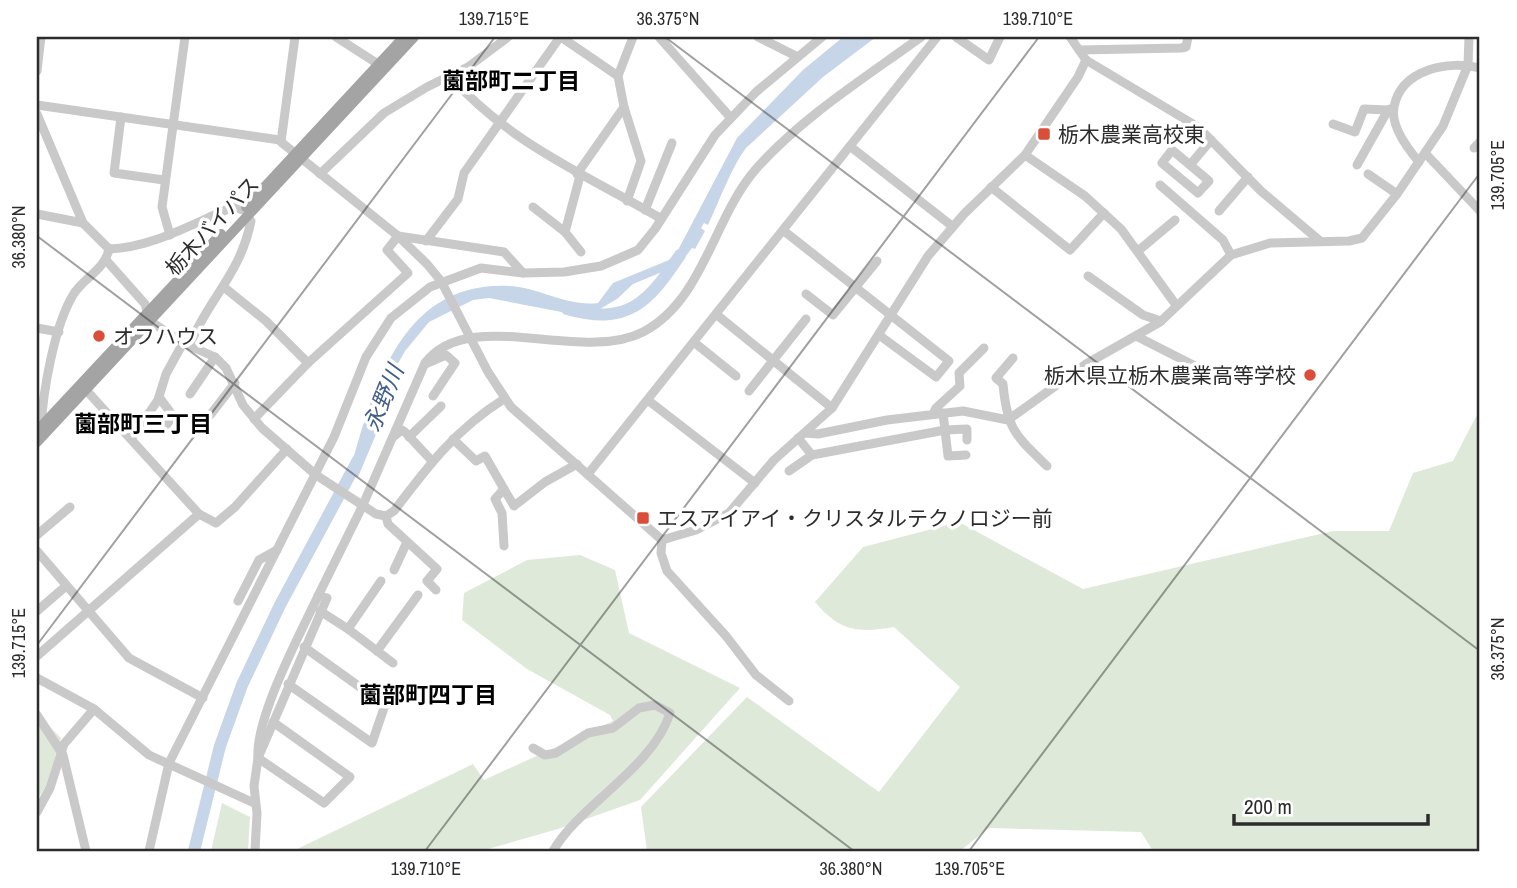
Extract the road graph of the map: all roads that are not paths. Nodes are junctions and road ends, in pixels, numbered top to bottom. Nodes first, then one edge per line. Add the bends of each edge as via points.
1 (41, 37) edge
2 (185, 37) edge
3 (295, 37) edge
4 (336, 37) edge
5 (404, 37) edge
6 (414, 37) edge
7 (508, 37) edge
8 (560, 37) edge
9 (632, 37) edge
10 (659, 37) edge
11 (758, 37) edge
12 (822, 37) edge
13 (921, 37) edge
14 (937, 37) edge
15 (956, 37) edge
16 (1000, 37) edge
17 (1070, 37) edge
18 (1188, 37) edge
19 (1469, 37) edge
20 (1079, 50) junction
21 (796, 57) junction
22 (1086, 60) junction
23 (378, 64) junction
24 (1468, 65) junction
25 (1480, 68) edge
26 (37, 71) edge
27 (618, 76) junction
28 (451, 77) junction
29 (37, 105) edge
30 (624, 107) junction
31 (1391, 109) junction
32 (37, 114) edge
33 (121, 117) junction
34 (730, 117) junction
35 (171, 124) junction
36 (1333, 124) dead end
37 (500, 125) junction
38 (280, 140) junction
39 (1211, 140) junction
40 (672, 143) dead end
41 (851, 146) junction
42 (1425, 153) junction
43 (1025, 155) junction
44 (298, 156) junction
45 (1419, 162) junction
46 (1357, 164) dead end
47 (1191, 165) junction
48 (320, 174) junction
49 (1368, 174) dead end
50 (578, 175) junction
51 (1248, 177) junction
52 (164, 180) junction
53 (1160, 185) dead end
54 (991, 187) junction
55 (1397, 194) junction
56 (627, 201) junction
57 (533, 207) dead end
58 (645, 210) junction
59 (1219, 211) dead end
60 (1480, 211) edge
61 (245, 213) junction
62 (1104, 213) junction
63 (37, 214) edge
64 (660, 218) junction
65 (1175, 220) dead end
66 (83, 223) junction
67 (952, 226) junction
68 (784, 231) junction
69 (565, 232) junction
70 (170, 234) junction
71 (398, 236) junction
72 (426, 241) junction
73 (1320, 241) junction
74 (108, 249) junction
75 (1138, 251) junction
76 (581, 252) dead end
77 (1231, 255) junction
78 (106, 260) junction
79 (877, 261) dead end
80 (523, 273) junction
81 (1088, 276) dead end
82 (443, 284) junction
83 (225, 288) junction
84 (855, 288) junction
85 (806, 294) dead end
86 (1176, 305) junction
87 (717, 315) junction
88 (149, 316) junction
89 (890, 316) junction
90 (806, 319) dead end
91 (1161, 321) junction
92 (37, 328) edge
93 (59, 332) junction
94 (879, 335) junction
95 (1136, 336) junction
96 (472, 338) junction
97 (187, 343) junction
98 (695, 343) junction
99 (984, 348) dead end
100 (215, 357) junction
101 (1013, 358) dead end
102 (773, 360) junction
103 (308, 363) junction
104 (424, 365) junction
105 (1196, 368) dead end
106 (736, 376) dead end
107 (235, 383) junction
108 (86, 390) junction
109 (749, 391) dead end
110 (190, 394) dead end
111 (433, 396) dead end
112 (159, 397) junction
113 (504, 399) junction
114 (649, 401) junction
115 (441, 406) dead end
116 (832, 408) junction
117 (938, 414) junction
118 (254, 419) junction
119 (1008, 420) junction
120 (39, 428) edge
121 (163, 429) dead end
122 (946, 429) junction
123 (197, 432) dead end
124 (802, 435) junction
125 (409, 437) junction
126 (392, 438) junction
127 (131, 439) junction
128 (453, 439) junction
129 (967, 440) dead end
130 (287, 449) junction
131 (812, 455) junction
132 (966, 455) dead end
133 (432, 461) junction
134 (577, 464) junction
135 (1047, 466) dead end
136 (789, 471) dead end
137 (588, 474) junction
138 (318, 477) junction
139 (755, 483) junction
140 (503, 489) junction
141 (359, 505) junction
142 (70, 507) dead end
143 (199, 514) junction
144 (386, 516) junction
145 (37, 536) edge
146 (662, 540) junction
147 (407, 542) junction
148 (504, 546) dead end
149 (278, 550) junction
150 (37, 551) edge
151 (394, 570) dead end
152 (381, 581) dead end
153 (66, 586) junction
154 (436, 590) dead end
155 (418, 595) dead end
156 (318, 596) junction
157 (238, 601) dead end
158 (37, 611) edge
159 (89, 611) junction
160 (320, 611) junction
161 (348, 629) junction
162 (304, 647) junction
163 (377, 651) junction
164 (37, 656) edge
165 (393, 663) dead end
166 (37, 678) edge
167 (288, 684) junction
168 (203, 698) junction
169 (789, 701) dead end
170 (94, 709) junction
171 (37, 715) edge
172 (273, 722) junction
173 (533, 748) dead end
174 (61, 751) junction
175 (258, 758) junction
176 (173, 765) junction
177 (254, 803) junction
178 (37, 812) edge
179 (86, 851) edge
180 (149, 851) edge
181 (255, 851) edge
182 (553, 851) edge

1 - 26 street
2 - 35 street
3 - 38 street
4 - 23 street
5 - 23 main road, 栃木バイパス
6 - 44 main road, 栃木バイパス
7 - 28 street
8 - 27 street
8 - 37 street
9 - 27 street
10 - 34 street
11 - 21 street
12 - 21 street
13 - 96 street via 775,148 739,191 681,299 652,327 603,343
14 - 41 street
15 - 16 street via 986,60
17 - 20 street
18 - 20 street via 1186,47 1181,48
19 - 24 street
20 - 22 street
21 - 34 street
22 - 39 street via 1198,127
22 - 43 street
23 - 44 main road, 栃木バイパス
24 - 25 street
24 - 31 street via 1427,68 1407,85
24 - 42 street via 1443,126
27 - 30 street
28 - 37 street
28 - 48 street via 384,113
29 - 33 street
30 - 50 street
30 - 56 street via 641,161
31 - 36 street via 1364,109 1355,132
31 - 45 street via 1400,134
31 - 46 street
32 - 66 street
33 - 35 street
33 - 52 street via 114,173
34 - 64 street
35 - 38 street
35 - 52 street
37 - 50 street
37 - 72 street via 464,173 457,199
38 - 44 street
39 - 47 street
39 - 51 street
40 - 58 street
41 - 67 street
41 - 68 street
42 - 45 street
42 - 60 street
43 - 54 street
43 - 62 street
44 - 48 street
44 - 61 main road, 栃木バイパス
45 - 55 street
47 - 47 street via 1209,181 1198,193 1162,163 1172,150
48 - 71 street
49 - 55 street
50 - 56 street
50 - 69 street
51 - 59 street
51 - 73 street
52 - 70 street via 162,207
53 - 77 street via 1223,240
54 - 62 street via 1070,250
54 - 67 street
55 - 73 street via 1362,238
56 - 58 street
57 - 69 street
58 - 64 street
61 - 70 street via 233,207
61 - 83 street via 251,221
61 - 88 main road, 栃木バイパス
62 - 75 street
63 - 66 street
64 - 80 street via 643,245 620,260 572,271
65 - 75 street
66 - 74 street
67 - 89 street
68 - 84 street
68 - 87 street
69 - 76 street
70 - 74 street
71 - 72 street
71 - 82 street
71 - 103 street via 387,250 408,273
72 - 80 street via 504,252
73 - 77 street via 1255,246
74 - 78 street
75 - 86 street
77 - 86 street
78 - 88 street via 145,304
78 - 93 street via 73,294
79 - 84 street
80 - 82 street via 481,268
81 - 91 street via 1143,315
82 - 96 street
82 - 138 street via 405,304 378,335 351,388
83 - 97 street
83 - 103 street
84 - 85 street via 833,315
84 - 89 street
86 - 91 street
87 - 98 street
87 - 102 street
88 - 97 street
88 - 108 main road, 栃木バイパス
88 - 120 main road, 栃木バイパス
89 - 94 street
89 - 94 street via 949,361 936,377
90 - 102 street
91 - 95 street
92 - 93 street
93 - 120 street
94 - 116 street
95 - 105 street
95 - 119 street via 1076,370
96 - 104 street via 450,342 432,353
96 - 113 street
97 - 100 street
97 - 112 street via 166,374
98 - 106 street
98 - 114 street
99 - 117 street via 959,373 960,386 936,408
100 - 107 street
100 - 110 street
101 - 119 street via 996,378 1003,384
102 - 109 street
102 - 116 street
103 - 118 street
104 - 111 street via 446,355 455,363
104 - 126 street
107 - 118 street
107 - 123 street
108 - 120 main road, 栃木バイパス
108 - 127 street
112 - 121 street via 173,416
112 - 127 street
113 - 128 street via 474,418
113 - 134 street
114 - 137 street
114 - 139 street
115 - 125 street
116 - 124 street
117 - 119 street via 977,412
117 - 122 street
117 - 124 street
118 - 130 street
119 - 135 street via 1027,449
122 - 129 street via 967,429
122 - 131 street
122 - 132 street via 948,456
124 - 131 street
124 - 139 street
125 - 126 street via 402,430
125 - 133 street
126 - 141 street
127 - 143 street
128 - 133 street
128 - 140 street via 477,461 485,456
130 - 138 street
130 - 143 street via 223,520 216,523
131 - 136 street
133 - 144 street via 394,512
134 - 137 street
134 - 140 street via 514,506
137 - 146 street
138 - 141 street
138 - 149 street
139 - 146 street via 736,507 715,522
140 - 148 street via 495,499 502,513
141 - 144 street
141 - 156 street
142 - 145 street
143 - 159 street
144 - 147 street
146 - 169 street via 667,571 756,675
147 - 151 street
147 - 154 street via 436,569 426,580
149 - 157 street via 259,560
149 - 168 street
150 - 153 street
152 - 161 street
153 - 158 street
153 - 159 street
155 - 163 street
156 - 160 street via 327,598
156 - 175 street via 260,735
159 - 164 street
159 - 168 street via 129,658
160 - 161 street
160 - 162 street
161 - 163 street
162 - 167 street
162 - 167 street via 385,705 372,743
163 - 165 street
166 - 170 street
167 - 172 street
168 - 176 street
170 - 174 street
170 - 176 street via 142,750
171 - 174 street
172 - 175 street
172 - 175 street via 350,777 324,803
173 - 182 street via 545,755 556,753 588,733 613,728 639,708 655,705 670,713 620,783
174 - 178 street
174 - 179 street
175 - 177 street
176 - 177 street
176 - 180 street
177 - 181 street

